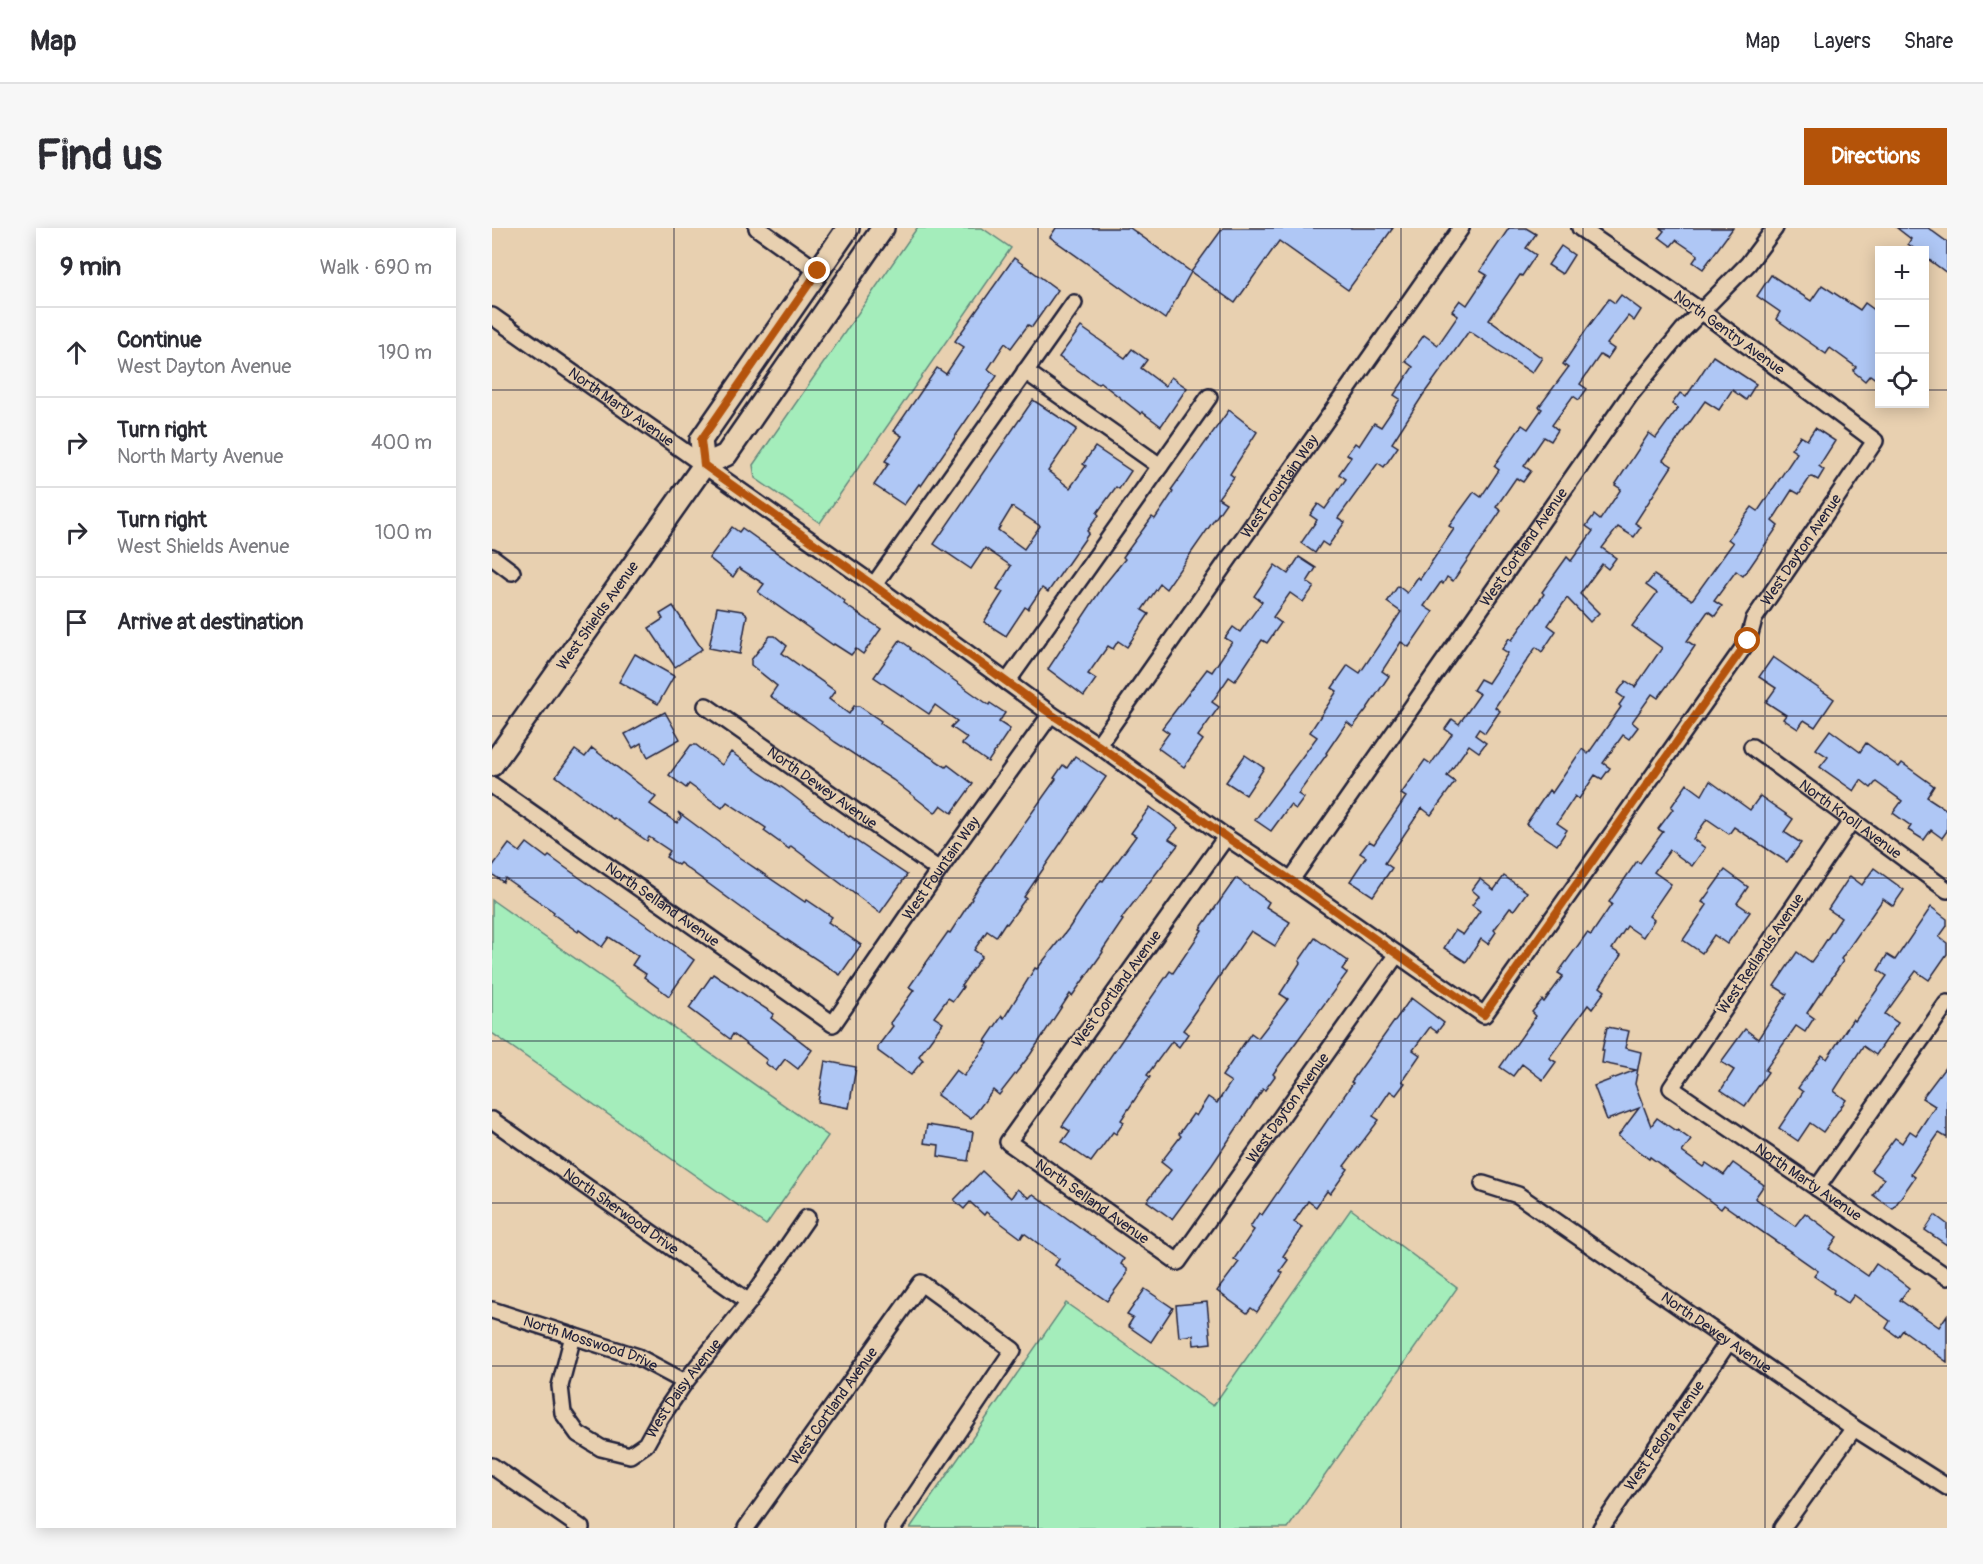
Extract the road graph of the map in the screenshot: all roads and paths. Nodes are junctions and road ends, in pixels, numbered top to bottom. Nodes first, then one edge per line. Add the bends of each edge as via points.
1 (757, 228) edge
2 (848, 228) edge
3 (884, 228) edge
4 (1461, 228) edge
5 (1580, 228) edge
6 (1776, 228) edge
7 (818, 271) junction
8 (1074, 303) dead end
9 (1701, 311) junction
10 (492, 316) edge
11 (1024, 371) junction
12 (1209, 397) dead end
13 (1875, 441) joint
14 (704, 465) junction
15 (1160, 466) junction
16 (492, 557) edge
17 (512, 572) dead end
18 (873, 585) junction
19 (1007, 682) junction
20 (706, 706) dead end
21 (1051, 714) junction
22 (1098, 745) junction
23 (1752, 747) dead end
24 (492, 765) edge
25 (492, 786) edge
26 (1852, 820) junction
27 (1226, 837) junction
28 (939, 870) junction
29 (1291, 880) junction
30 (1947, 890) edge
31 (1397, 954) junction
32 (1947, 1003) edge
33 (1484, 1015) joint
34 (833, 1024) joint
35 (1671, 1088) joint
36 (492, 1119) edge
37 (1008, 1142) joint
38 (1483, 1184) dead end
39 (1817, 1188) junction
40 (807, 1218) dead end
41 (1178, 1262) joint
42 (1947, 1277) edge
43 (749, 1302) junction
44 (492, 1310) edge
45 (573, 1336) junction
46 (1729, 1341) junction
47 (685, 1382) junction
48 (1854, 1428) junction
49 (492, 1466) edge
50 (1947, 1486) edge
51 (581, 1528) edge
52 (746, 1528) edge
53 (893, 1528) edge
54 (1601, 1528) edge
55 (1782, 1528) edge

1 - 7 street
2 - 7 street
3 - 14 street, West Shields Avenue via 726,455
4 - 22 street, West Fountain Way
5 - 9 street, North Gentry Avenue
6 - 9 street, West Cortland Avenue via 1749,264
7 - 14 street via 701,440
8 - 11 street
9 - 13 street, North Gentry Avenue
9 - 29 street, West Cortland Avenue via 1630,395
10 - 14 street, North Marty Avenue
11 - 15 street
11 - 18 street
12 - 15 street
13 - 33 street, West Dayton Avenue via 1754,619 1748,641
14 - 18 street, North Marty Avenue
14 - 24 street, West Shields Avenue
15 - 19 street
16 - 17 street
18 - 19 street, North Marty Avenue
19 - 21 street, North Marty Avenue
20 - 28 street, North Dewey Avenue
21 - 22 street, North Marty Avenue
21 - 28 street, West Fountain Way
22 - 27 street, North Marty Avenue
23 - 26 street, North Knoll Avenue
25 - 34 street, North Selland Avenue
26 - 30 street, North Knoll Avenue
26 - 35 street, West Redlands Avenue
27 - 29 street, North Marty Avenue
27 - 37 street, West Cortland Avenue
28 - 34 street, West Fountain Way
29 - 31 street, North Marty Avenue
31 - 33 street, North Marty Avenue
31 - 41 street, West Dayton Avenue
32 - 39 street
35 - 39 street, North Marty Avenue
36 - 43 street, North Sherwood Drive
37 - 41 street, North Selland Avenue
38 - 46 street, North Dewey Avenue via 1518,1195
39 - 42 street, North Marty Avenue
40 - 43 street, West Daisy Avenue
43 - 47 street, West Daisy Avenue
44 - 45 street, North Mosswood Drive
45 - 47 street, North Mosswood Drive via 638,1357
45 - 47 street, West Daisy Avenue via 560,1386 564,1413 578,1434 601,1448 630,1455 646,1444
46 - 48 street, North Dewey Avenue
46 - 54 street, West Fedora Avenue
48 - 50 street, North Dewey Avenue
48 - 55 street
49 - 51 street
52 - 53 street, West Cortland Avenue via 921,1283 1013,1350

